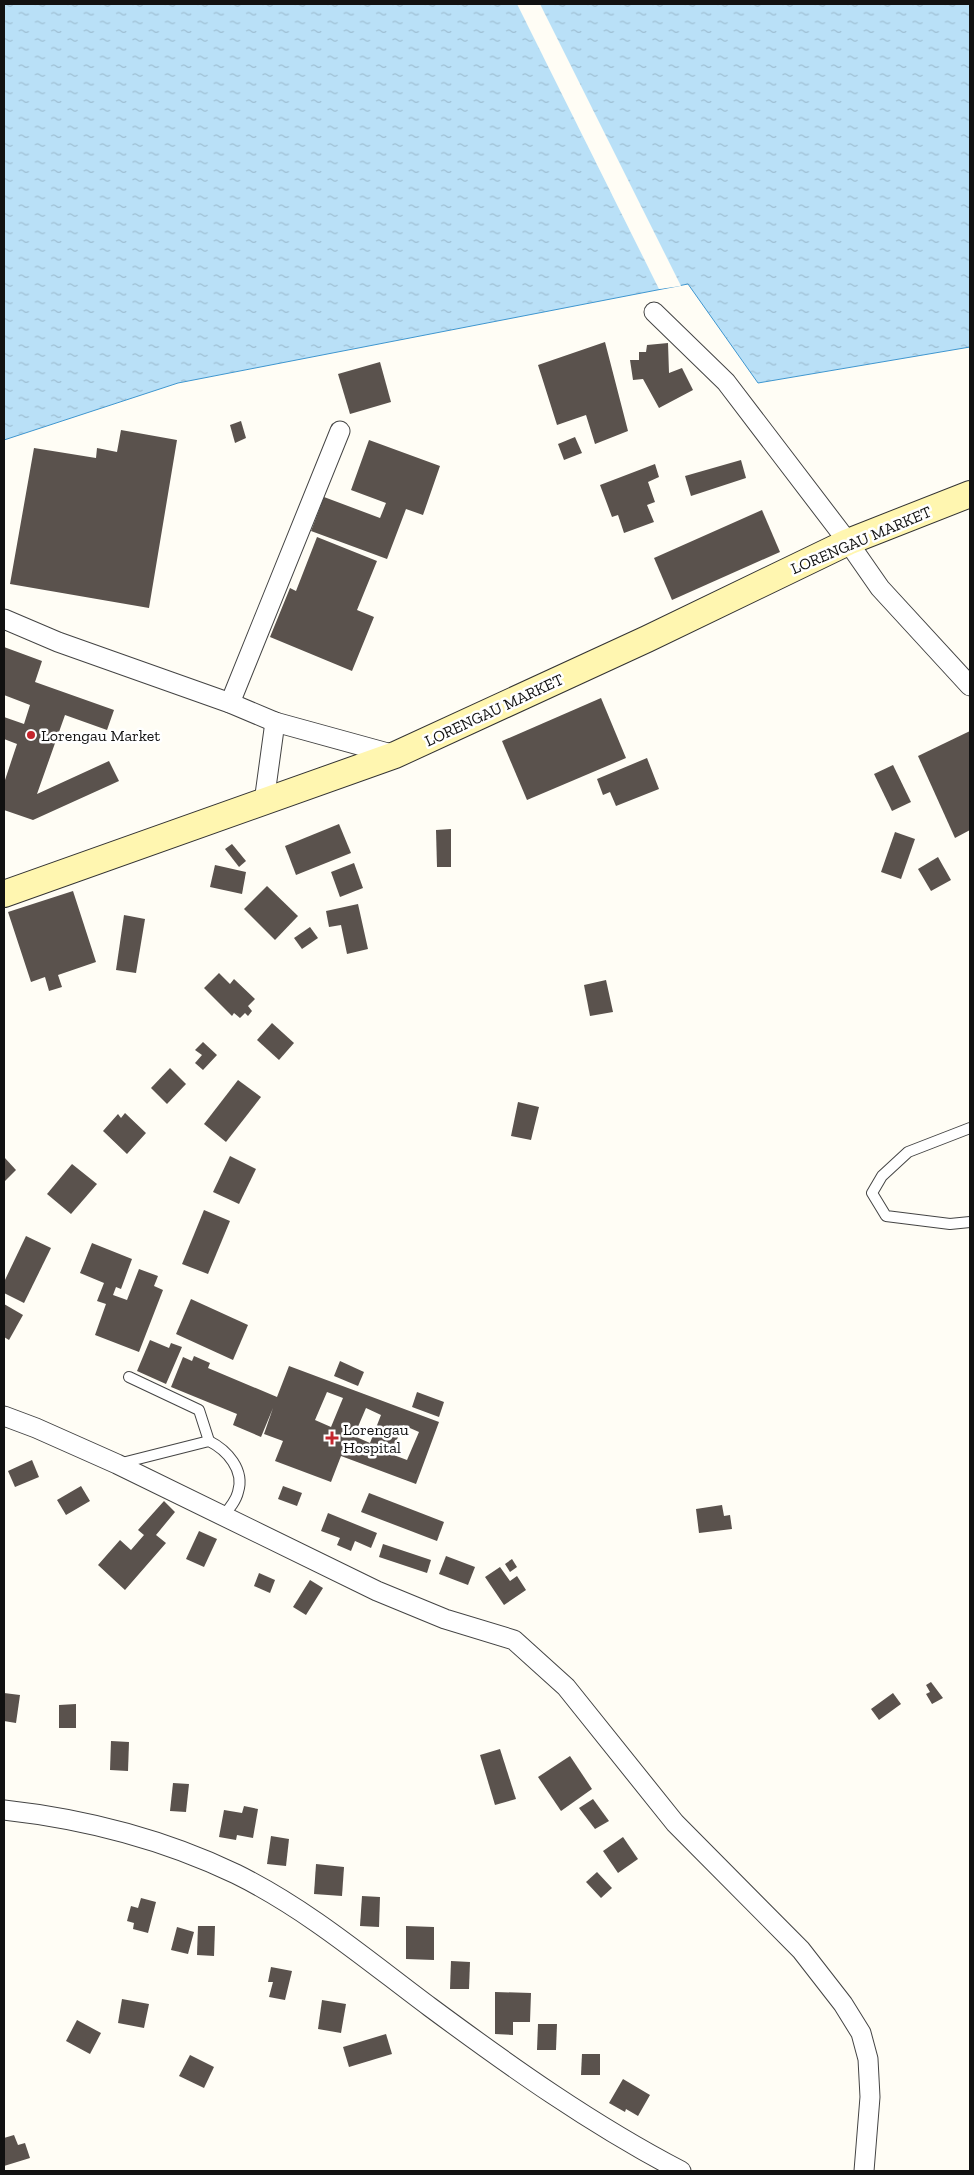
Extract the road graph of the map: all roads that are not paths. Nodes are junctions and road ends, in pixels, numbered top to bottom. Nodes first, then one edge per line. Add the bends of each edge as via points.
1 (654, 312) dead end
2 (340, 431) dead end
3 (970, 494) edge
4 (848, 542) junction
5 (4, 619) edge
6 (970, 686) edge
7 (230, 703) junction
8 (275, 722) junction
9 (395, 755) junction
10 (264, 802) junction
11 (4, 894) edge
12 (970, 1128) edge
13 (970, 1222) edge
14 (129, 1377) dead end
15 (4, 1416) edge
16 (209, 1442) junction
17 (117, 1464) junction
18 (224, 1516) junction
19 (4, 1810) edge
20 (681, 2171) edge
21 (864, 2171) edge

1 - 4 street via 726,382
2 - 7 street
3 - 4 main road, LORENGAU MARKET
4 - 6 street via 880,588
4 - 9 main road, LORENGAU MARKET
5 - 7 street via 58,642
7 - 8 street
8 - 9 street
8 - 10 street
9 - 10 main road, LORENGAU MARKET
10 - 11 main road, LORENGAU MARKET
12 - 13 lane via 908,1152 882,1176 872,1193 886,1216 950,1224
14 - 16 lane via 198,1410
15 - 17 street
16 - 17 lane
16 - 18 lane via 229,1455 239,1476 238,1495
17 - 18 street
18 - 21 street via 377,1591 446,1619 514,1640 566,1687 675,1823 801,1950 861,2033 868,2059 870,2097
19 - 20 street via 41,1814 125,1832 180,1849 237,1875 306,1914 516,2071 637,2148

